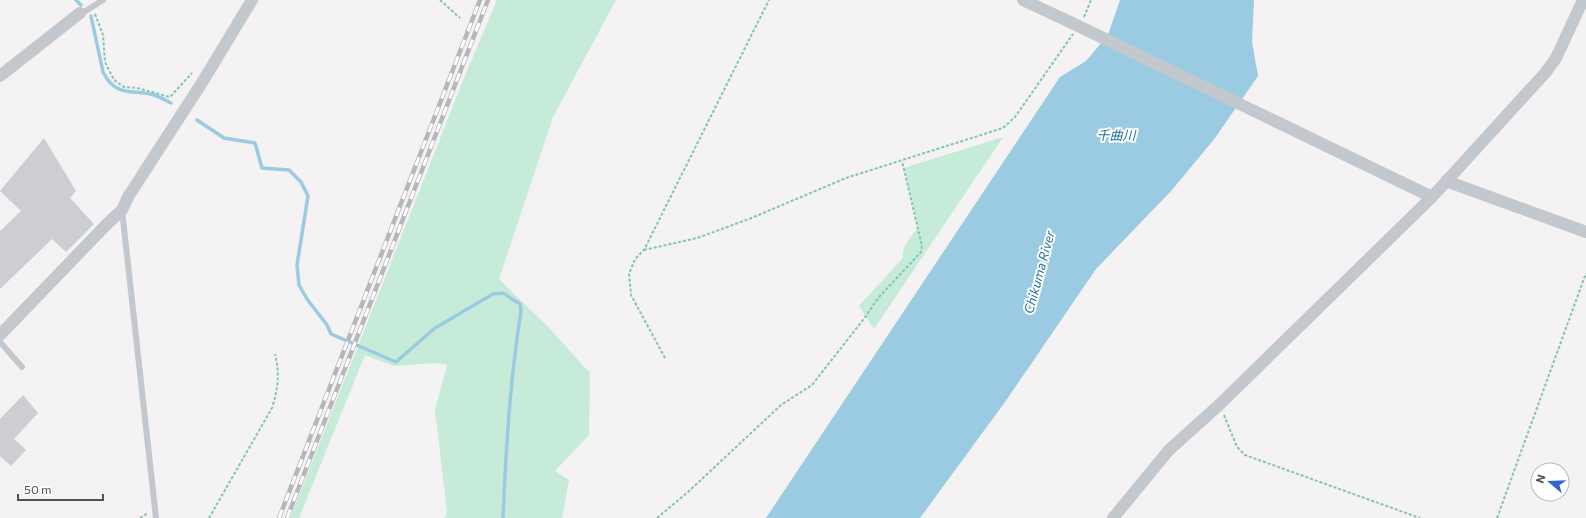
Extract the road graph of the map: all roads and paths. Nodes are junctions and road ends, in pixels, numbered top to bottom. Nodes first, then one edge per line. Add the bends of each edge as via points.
1 (103, 0) edge
2 (252, 0) edge
3 (440, 0) edge
4 (770, 0) edge
5 (1023, 0) edge
6 (1091, 0) edge
7 (1583, 0) edge
8 (86, 10) junction
9 (460, 18) dead end
10 (1076, 24) junction
11 (192, 73) dead end
12 (0, 76) edge
13 (902, 161) junction
14 (1446, 181) junction
15 (1432, 197) junction
16 (122, 210) junction
17 (1586, 232) edge
18 (644, 250) junction
19 (1586, 273) edge
20 (0, 335) edge
21 (0, 342) edge
22 (276, 354) dead end
23 (666, 358) dead end
24 (22, 367) dead end
25 (1219, 405) junction
26 (156, 518) edge
27 (209, 518) edge
28 (657, 518) edge
29 (1113, 518) edge
30 (1420, 518) edge
31 (1497, 518) edge

1 - 8 lane
2 - 16 street
3 - 9 path
4 - 18 path
5 - 10 street
6 - 10 path
7 - 14 street via 1556,58 1546,72
8 - 11 path via 97,17 103,36 105,62 110,74 120,86 170,97
8 - 12 street
10 - 13 path via 1015,117 1002,128
10 - 15 street, bridge
13 - 18 path via 846,178 697,238
13 - 28 path via 922,246 921,252 879,297 812,385 781,405
14 - 15 street
14 - 17 street
15 - 25 street
16 - 20 street
16 - 26 lane
18 - 23 path via 635,259 629,274 631,295
19 - 31 path
21 - 24 lane
22 - 27 path via 279,369 272,408
25 - 29 street via 1169,450
25 - 30 path via 1237,447 1245,455

